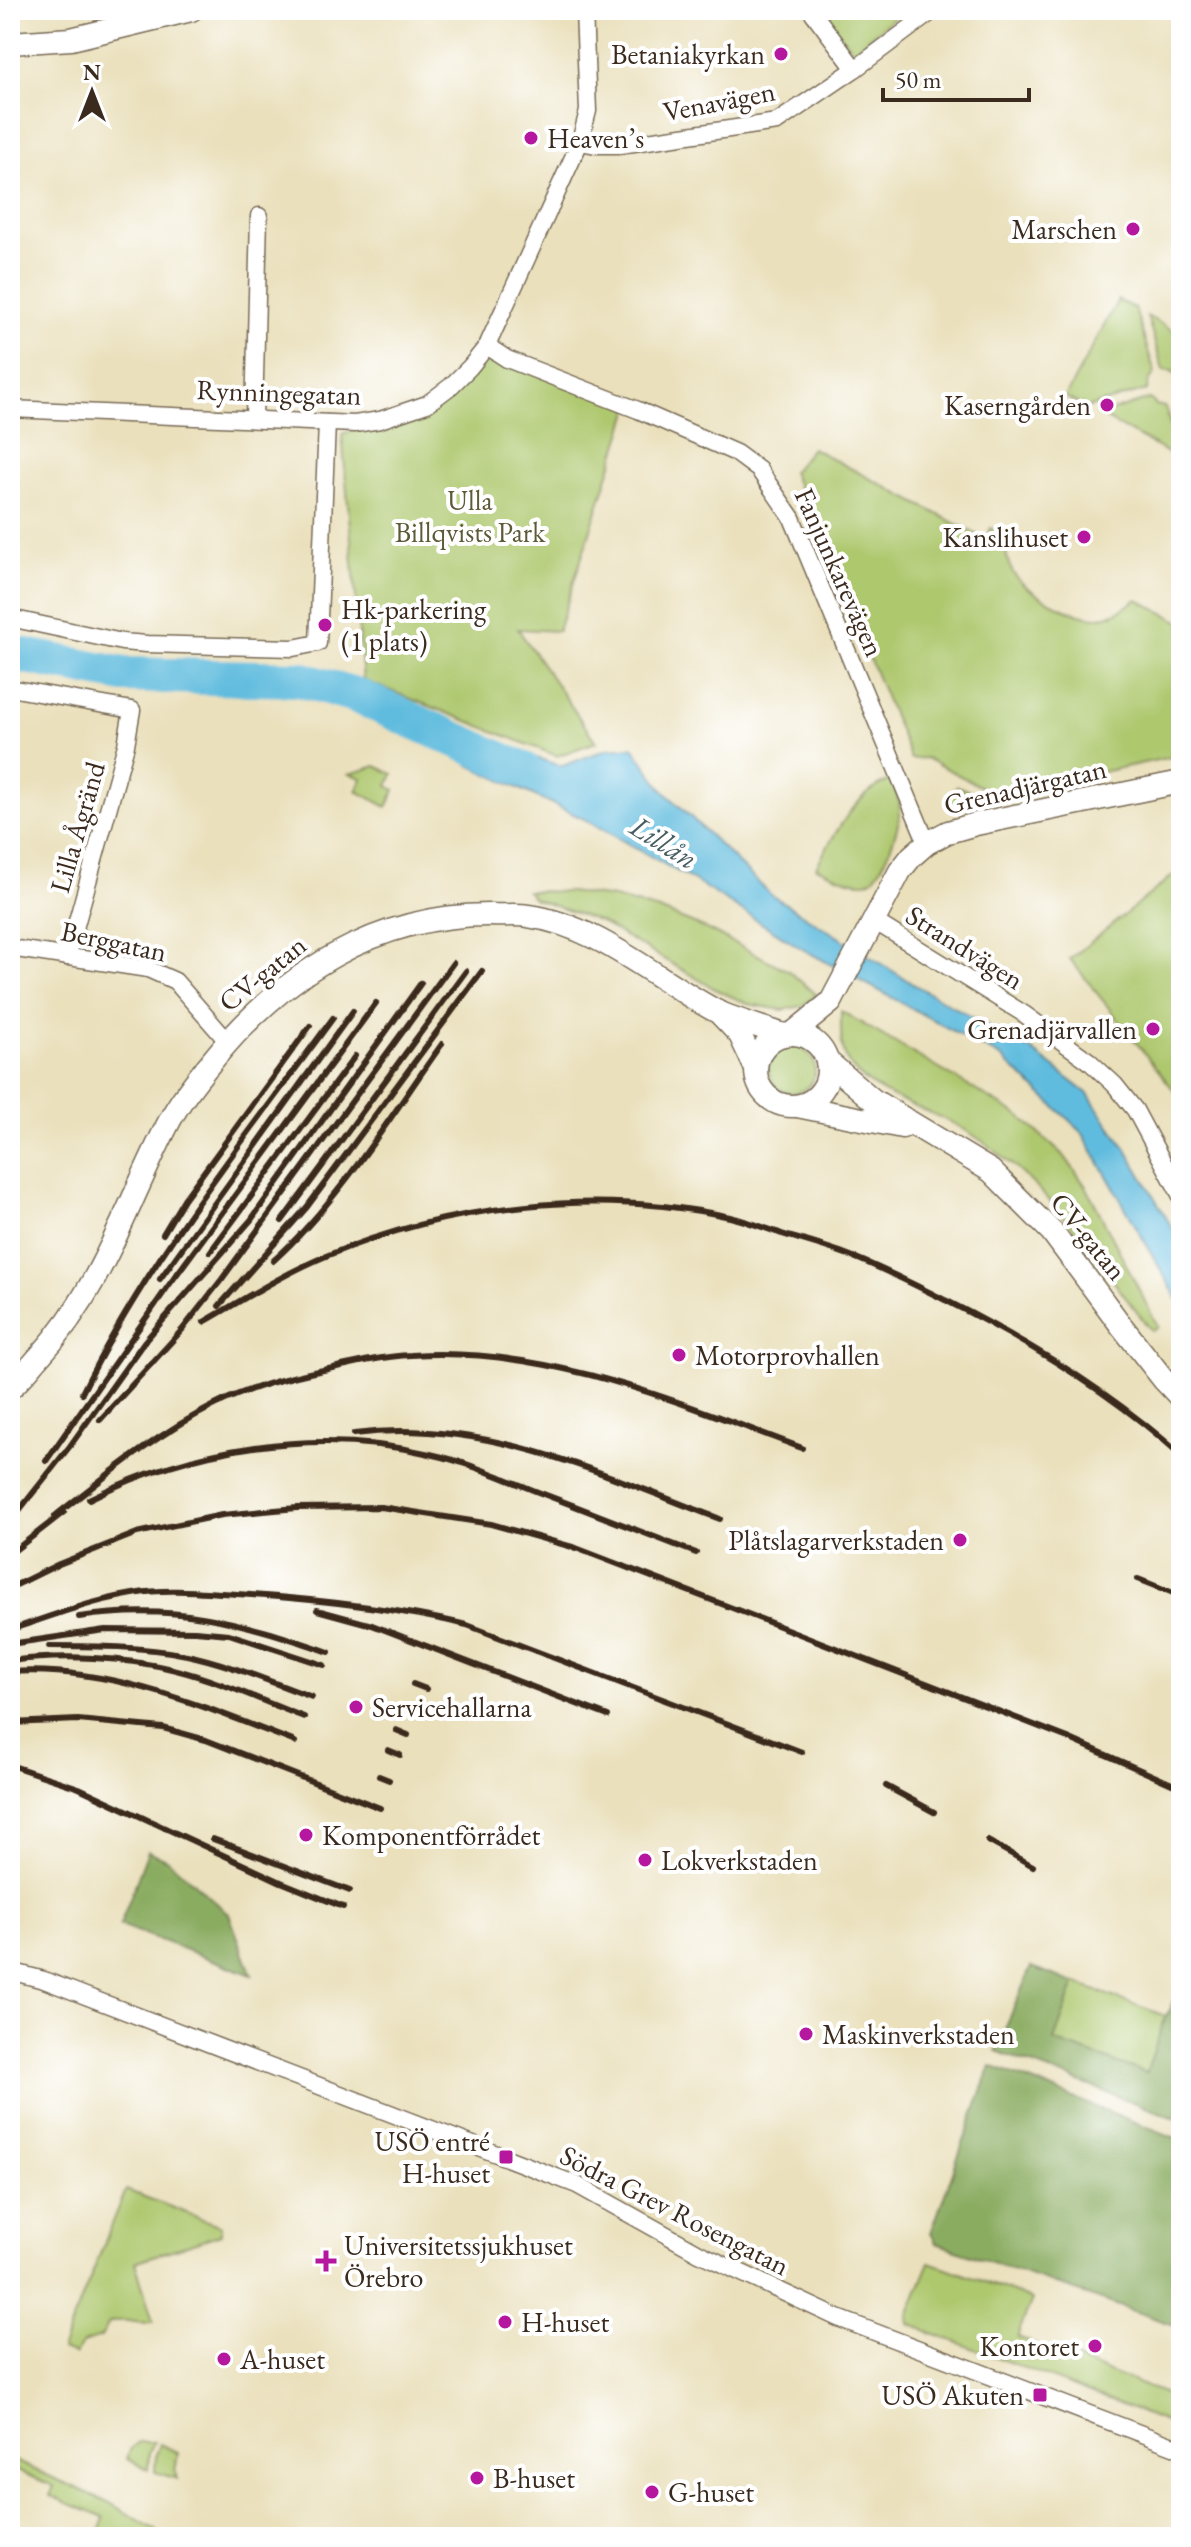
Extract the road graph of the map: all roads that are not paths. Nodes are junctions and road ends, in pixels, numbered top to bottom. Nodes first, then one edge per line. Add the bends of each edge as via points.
1 (191, 10) edge
2 (584, 10) edge
3 (811, 10) edge
4 (934, 10) edge
5 (10, 43) edge
6 (855, 69) junction
7 (580, 142) junction
8 (259, 216) dead end
9 (487, 346) junction
10 (10, 409) edge
11 (254, 418) junction
12 (327, 423) junction
13 (10, 618) edge
14 (10, 688) edge
15 (1181, 782) edge
16 (927, 843) junction
17 (874, 921) junction
18 (10, 948) edge
19 (67, 957) junction
20 (831, 1002) junction
21 (717, 1012) junction
22 (788, 1034) junction
23 (228, 1042) junction
24 (826, 1059) junction
25 (756, 1069) junction
26 (797, 1106) junction
27 (930, 1134) junction
28 (1181, 1196) edge
29 (10, 1388) edge
30 (1181, 1398) edge
31 (10, 1971) edge
32 (1181, 2449) edge

1 - 5 street via 71,39
2 - 7 street, Rynningegatan via 588,111
3 - 6 street
4 - 6 street, Venavägen
6 - 7 street, Venavägen via 777,122 620,145
7 - 9 street, Rynningegatan
8 - 11 street
9 - 12 street, Rynningegatan via 427,404 380,420
9 - 16 street, Fanjunkarevägen via 507,359 704,437 759,470 792,518
10 - 11 street, Rynningegatan
11 - 12 street, Rynningegatan
12 - 13 street via 318,643 293,648 134,643
14 - 19 street, Lilla Ågränd via 132,710
15 - 16 street, Grenadjärgatan via 976,824
16 - 17 street, Grenadjärgatan via 900,871
17 - 20 street, Grenadjärgatan
17 - 28 street, Strandvägen via 1089,1061 1135,1110
18 - 19 street, Berggatan
19 - 23 street, Berggatan via 148,969 175,981
20 - 22 street, Grenadjärgatan
20 - 24 street, Grenadjärgatan
21 - 22 street, CV-gatan
21 - 23 street, CV-gatan via 598,940 562,925 528,916 459,915 399,927 335,953 278,992
21 - 25 street, CV-gatan via 740,1035
22 - 24 street via 809,1038
22 - 25 street via 764,1047
23 - 29 street, CV-gatan via 172,1115 82,1304
24 - 26 street via 824,1086 813,1100
24 - 27 street, CV-gatan via 873,1100
25 - 26 street via 766,1095
26 - 27 street, CV-gatan
27 - 30 street, CV-gatan via 991,1171 1052,1232
31 - 32 street, Södra Grev Rosengatan via 577,2185 762,2285

